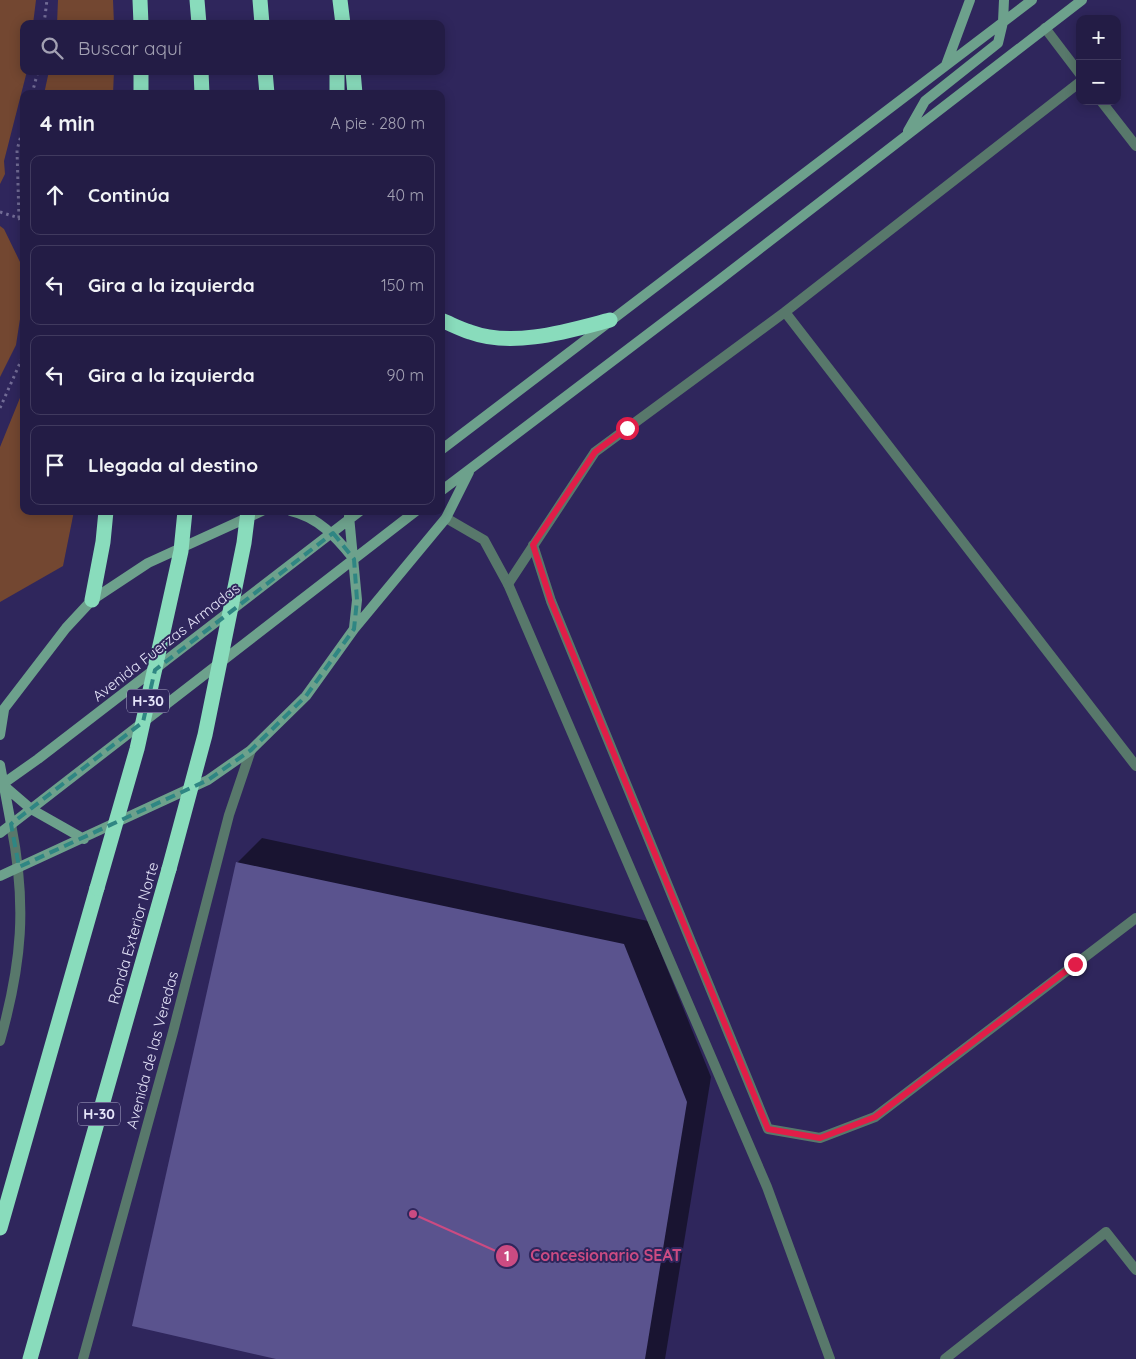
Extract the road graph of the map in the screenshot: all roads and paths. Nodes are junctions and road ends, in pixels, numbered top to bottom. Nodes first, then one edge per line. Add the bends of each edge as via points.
1 (47, 0) edge
2 (140, 0) edge
3 (197, 0) edge
4 (260, 0) edge
5 (970, 0) edge
6 (1004, 0) edge
7 (1032, 0) edge
8 (1082, 0) edge
9 (44, 20) edge
10 (141, 20) edge
11 (198, 20) edge
12 (262, 20) edge
13 (1003, 22) junction
14 (1045, 28) junction
15 (945, 65) junction
16 (1076, 69) edge
17 (37, 75) edge
18 (141, 75) edge
19 (201, 75) edge
20 (265, 75) edge
21 (337, 75) edge
22 (353, 75) edge
23 (1076, 85) edge
24 (33, 90) edge
25 (141, 90) edge
26 (202, 90) edge
27 (267, 90) edge
28 (337, 90) edge
29 (355, 90) edge
30 (1104, 105) edge
31 (906, 136) junction
32 (20, 139) edge
33 (1136, 146) edge
34 (0, 212) edge
35 (19, 218) joint
36 (785, 312) junction
37 (610, 320) junction
38 (445, 322) edge
39 (20, 363) edge
40 (0, 408) edge
41 (446, 443) edge
42 (471, 468) junction
43 (445, 489) edge
44 (105, 515) edge
45 (185, 515) edge
46 (247, 515) edge
47 (253, 515) edge
48 (304, 515) edge
49 (349, 515) edge
50 (411, 515) edge
51 (446, 518) junction
52 (333, 533) junction
53 (533, 545) junction
54 (354, 559) junction
55 (508, 584) junction
56 (92, 600) junction
57 (354, 629) junction
58 (2, 712) edge
59 (0, 735) edge
60 (251, 750) junction
61 (0, 765) edge
62 (1136, 766) edge
63 (1, 785) edge
64 (31, 809) junction
65 (11, 824) junction
66 (0, 833) edge
67 (84, 839) junction
68 (19, 867) junction
69 (0, 876) edge
70 (1136, 918) edge
71 (0, 1042) edge
72 (0, 1228) edge
73 (1136, 1270) edge
74 (30, 1359) edge
75 (83, 1359) edge
76 (830, 1359) edge
77 (945, 1359) edge

1 - 9 path
2 - 10 highway
3 - 11 highway
4 - 12 highway
5 - 15 main road
6 - 13 main road
7 - 13 main road
8 - 14 main road
13 - 15 main road
13 - 31 main road via 998,43 925,101
14 - 16 street
14 - 31 main road
15 - 37 main road
17 - 24 path
18 - 25 highway
19 - 26 highway
20 - 27 highway
21 - 28 highway
22 - 29 highway
23 - 36 street
30 - 33 street
31 - 42 main road
32 - 35 path via 17,150
34 - 35 path
36 - 53 street via 595,452
36 - 62 street
37 - 38 highway via 555,335 513,338 471,333
37 - 41 main road
39 - 40 path
42 - 43 main road
42 - 51 main road
44 - 56 highway
45 - 72 highway, H-30, bridge via 181,550 137,749
46 - 74 highway, Ronda Exterior Norte / H-30, bridge via 205,735
47 - 56 main road via 148,563
48 - 52 main road
49 - 52 main road, Avenida Fuerzas Armadas
49 - 54 main road
50 - 54 main road
51 - 55 street via 484,540
51 - 57 main road
52 - 54 main road
52 - 63 main road, Avenida Fuerzas Armadas
53 - 55 street
53 - 70 street via 551,601 768,1129 820,1138 875,1117
54 - 57 main road via 357,600
54 - 64 main road
55 - 76 street via 767,1187
56 - 58 main road via 66,628
57 - 60 main road via 306,696
58 - 59 main road
60 - 67 main road via 208,780
60 - 75 street, Avenida de las Veredas via 229,815
61 - 63 main road
63 - 64 main road
63 - 65 main road
64 - 65 main road
64 - 67 main road
65 - 66 main road
65 - 68 street
67 - 68 main road
68 - 69 main road
68 - 71 street via 21,940 13,995
73 - 77 street via 1106,1232

